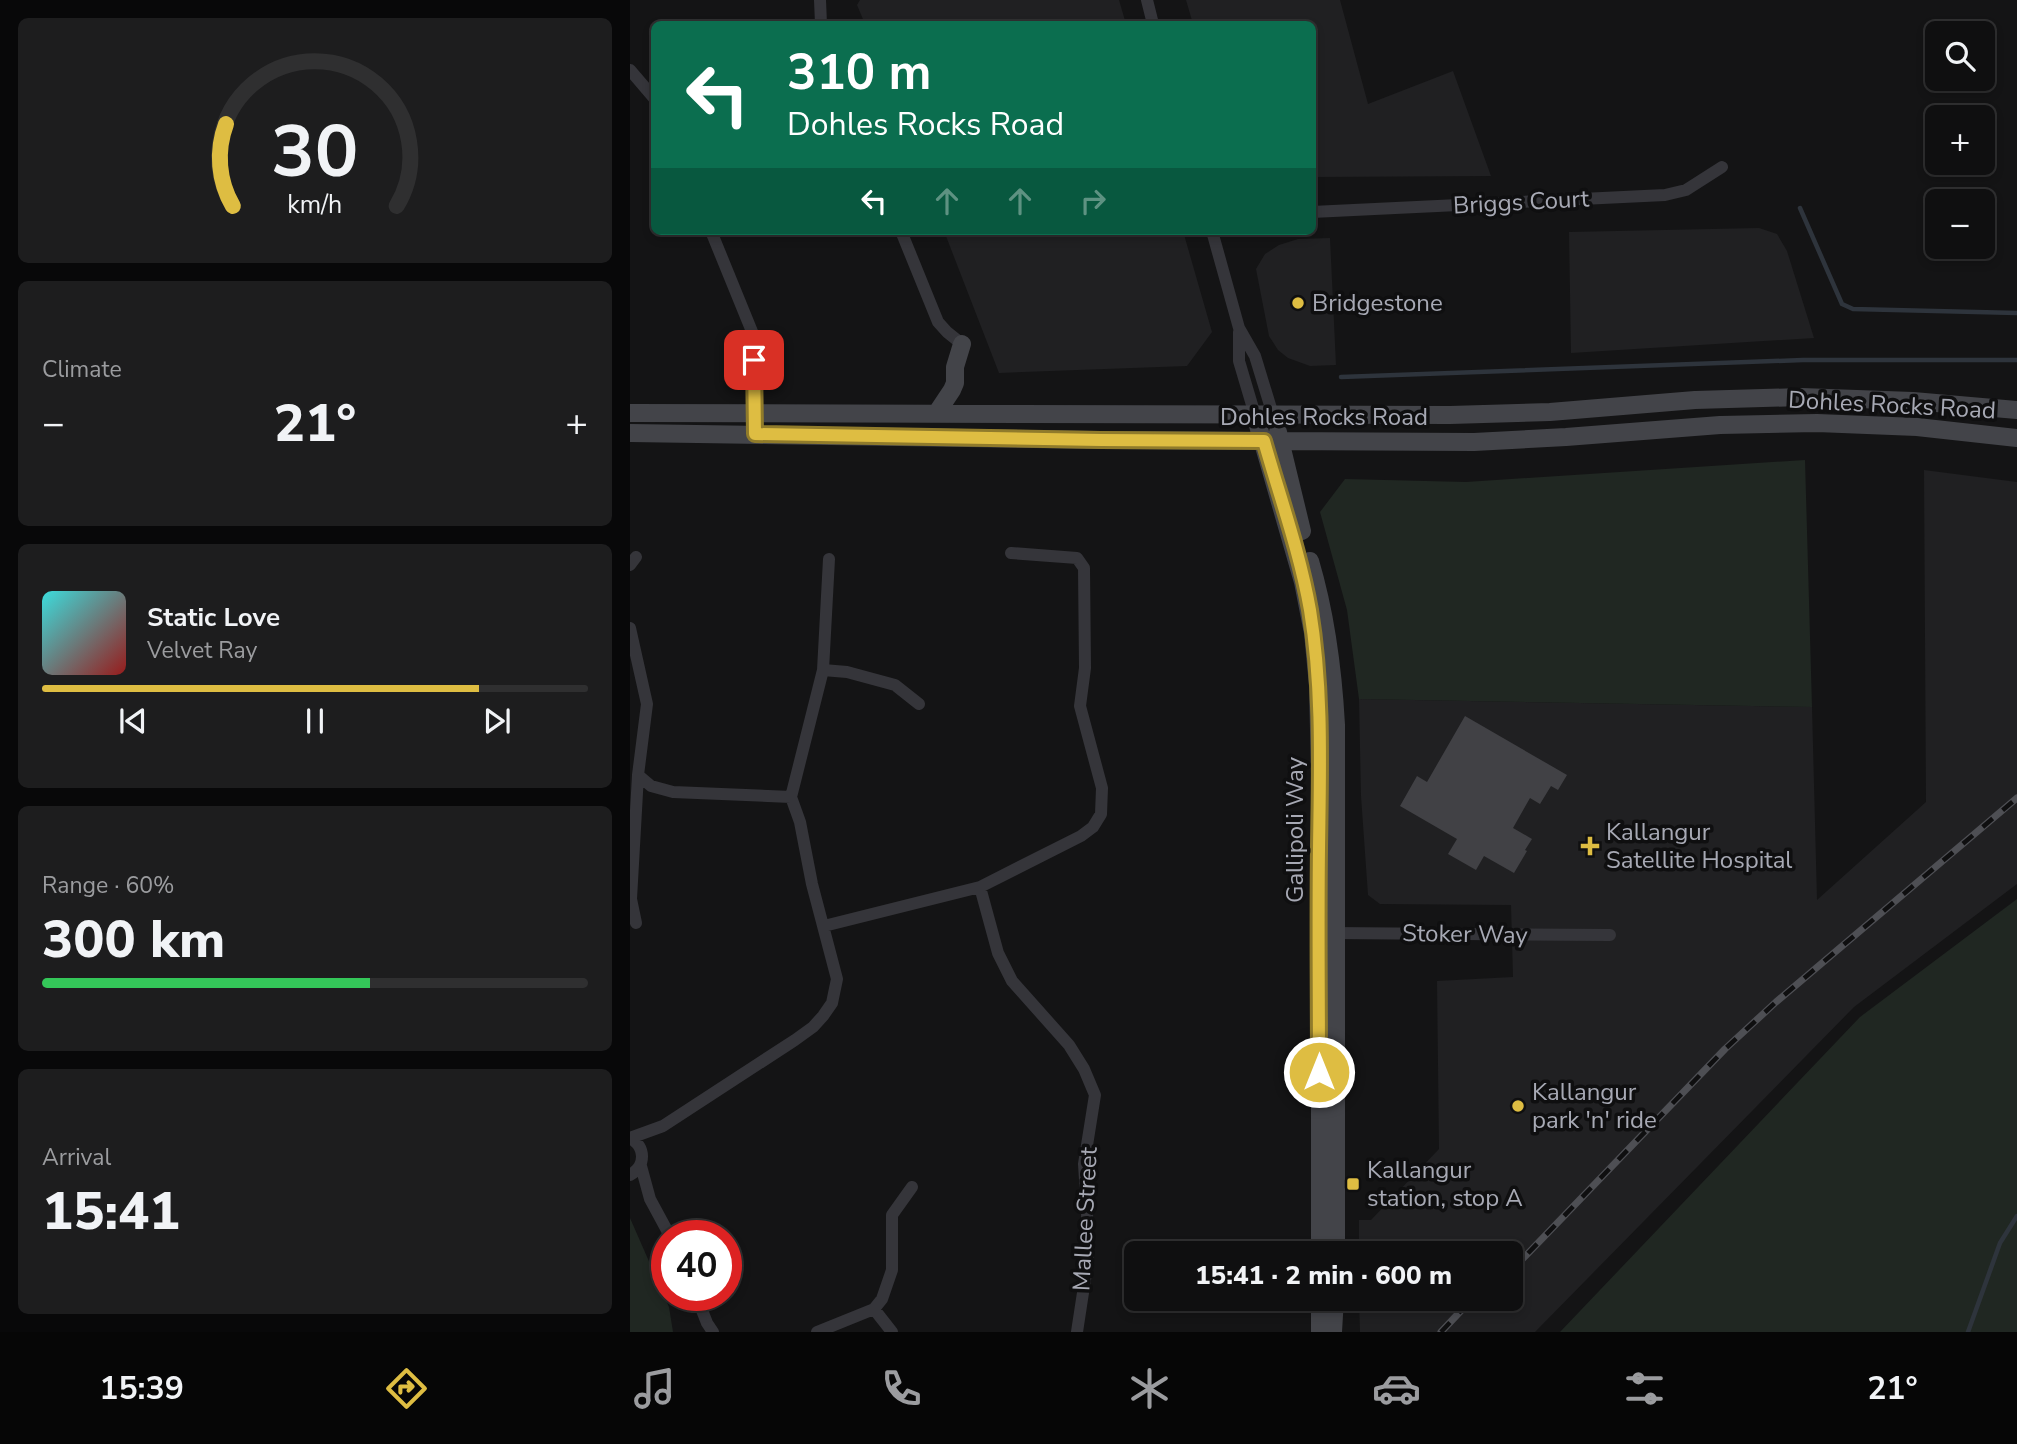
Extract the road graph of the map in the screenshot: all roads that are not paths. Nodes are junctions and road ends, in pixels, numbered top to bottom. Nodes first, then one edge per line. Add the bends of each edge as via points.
1 (820, 0) edge
2 (1147, 0) edge
3 (821, 21) edge
4 (1152, 21) edge
5 (630, 69) edge
6 (651, 94) edge
7 (1722, 167) dead end
8 (1316, 212) edge
9 (713, 235) edge
10 (903, 235) edge
11 (1213, 235) edge
12 (1239, 328) junction
13 (962, 344) joint
14 (2017, 410) edge
15 (630, 413) edge
16 (755, 413) junction
17 (936, 414) junction
18 (1255, 415) junction
19 (1273, 415) junction
20 (630, 433) edge
21 (755, 434) junction
22 (2017, 438) edge
23 (1272, 441) junction
24 (1011, 553) dead end
25 (829, 559) dead end
26 (630, 628) edge
27 (822, 670) junction
28 (919, 704) dead end
29 (638, 775) junction
30 (791, 797) junction
31 (980, 887) junction
32 (636, 923) dead end
33 (824, 926) junction
34 (1328, 933) junction
35 (1610, 935) dead end
36 (663, 1126) junction
37 (630, 1138) edge
38 (642, 1160) junction
39 (630, 1175) edge
40 (630, 1182) edge
41 (912, 1187) dead end
42 (650, 1199) junction
43 (661, 1220) edge
44 (1320, 1241) edge
45 (1336, 1241) edge
46 (874, 1309) junction
47 (702, 1311) edge
48 (1320, 1311) edge
49 (1335, 1311) edge
50 (713, 1332) edge
51 (817, 1332) edge
52 (891, 1332) edge
53 (1077, 1332) edge
54 (1320, 1332) edge
55 (1334, 1332) edge

1 - 3 street
2 - 4 street
5 - 6 street
7 - 8 street, Briggs Court via 1686,190 1665,195
9 - 16 street via 753,334
10 - 13 street via 938,322
11 - 12 street
12 - 18 street via 1239,360
12 - 19 street via 1255,356
13 - 17 main road via 953,390
14 - 19 main road, Dohles Rocks Road via 1801,397 1499,414
15 - 16 main road, Dohles Rocks Road
16 - 17 main road, Dohles Rocks Road
16 - 21 street
17 - 18 main road, Dohles Rocks Road
18 - 19 main road, Dohles Rocks Road
18 - 23 main road, Gallipoli Way
19 - 23 main road, Gallipoli Way
20 - 21 main road, Dohles Rocks Road
21 - 23 main road, Dohles Rocks Road
22 - 23 main road, Dohles Rocks Road via 1891,426 1770,423 1474,442
23 - 34 main road, Gallipoli Way via 1320,596 1332,671 1336,725
24 - 31 street via 1077,558 1084,568 1085,668 1080,705 1102,788 1101,814 1081,836
25 - 27 street
26 - 29 street via 647,704
27 - 28 street via 895,684
27 - 30 street
29 - 30 street via 651,786 673,792
29 - 32 street via 631,899
30 - 33 street
31 - 33 street
31 - 53 street, Mallee Street via 998,953 1012,981 1069,1045 1095,1094 1084,1164 1088,1260
33 - 36 street via 836,979 832,1003 823,1016 795,1040
34 - 35 street, Stoker Way
34 - 44 main road, Gallipoli Way
34 - 45 main road, Gallipoli Way
36 - 37 street
36 - 38 street
37 - 38 street via 639,1144
38 - 39 street
38 - 42 street
40 - 42 street
41 - 46 street via 892,1214 892,1270
42 - 43 street
46 - 51 street
46 - 52 street
47 - 50 street
48 - 54 main road
49 - 55 main road

